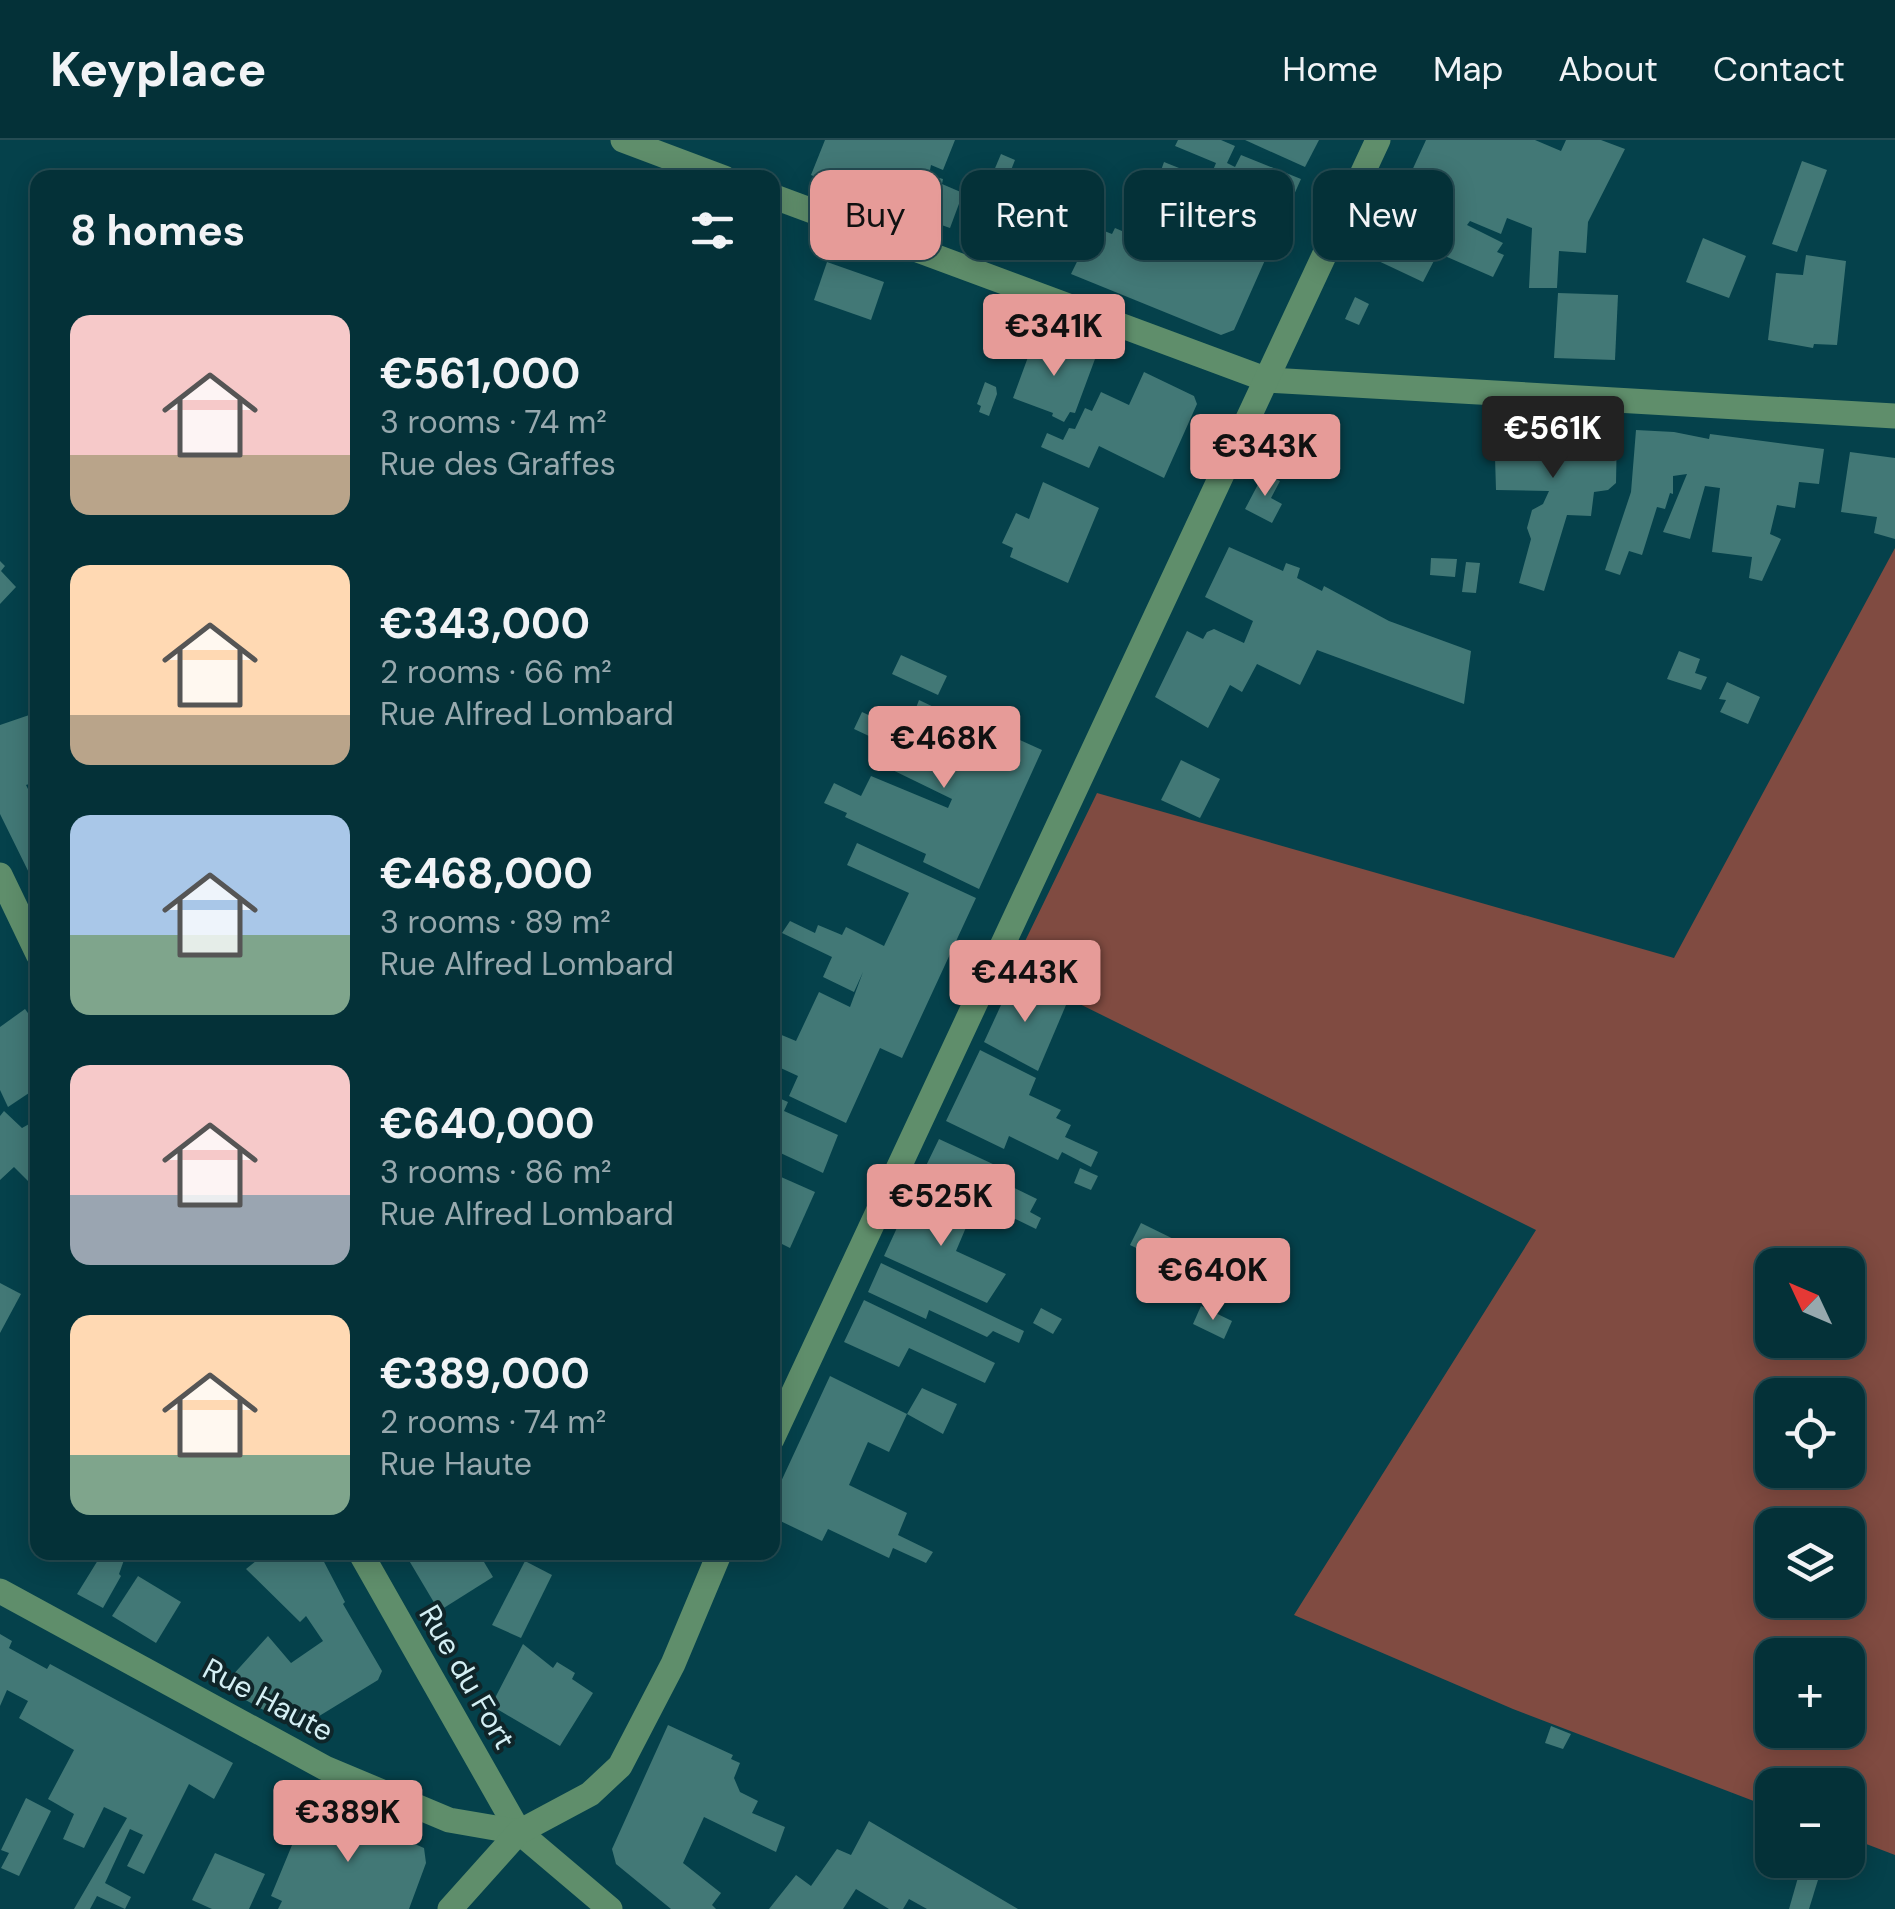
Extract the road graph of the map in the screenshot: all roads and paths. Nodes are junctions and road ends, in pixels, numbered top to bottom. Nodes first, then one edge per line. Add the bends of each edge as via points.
1 (623, 140) edge
2 (1378, 140) edge
3 (703, 170) edge
4 (780, 199) edge
5 (1268, 380) junction
6 (1895, 416) edge
7 (0, 875) edge
8 (30, 937) edge
9 (780, 1422) edge
10 (365, 1560) edge
11 (717, 1560) edge
12 (0, 1591) edge
13 (519, 1832) junction
14 (450, 1909) edge
15 (610, 1909) edge

1 - 3 street
2 - 5 street
4 - 5 street
5 - 6 street
5 - 9 street
7 - 8 street
10 - 13 street, Rue du Fort
11 - 13 street via 620,1766 590,1794
12 - 13 street, Rue Haute via 325,1768 449,1820
13 - 14 street
13 - 15 street

